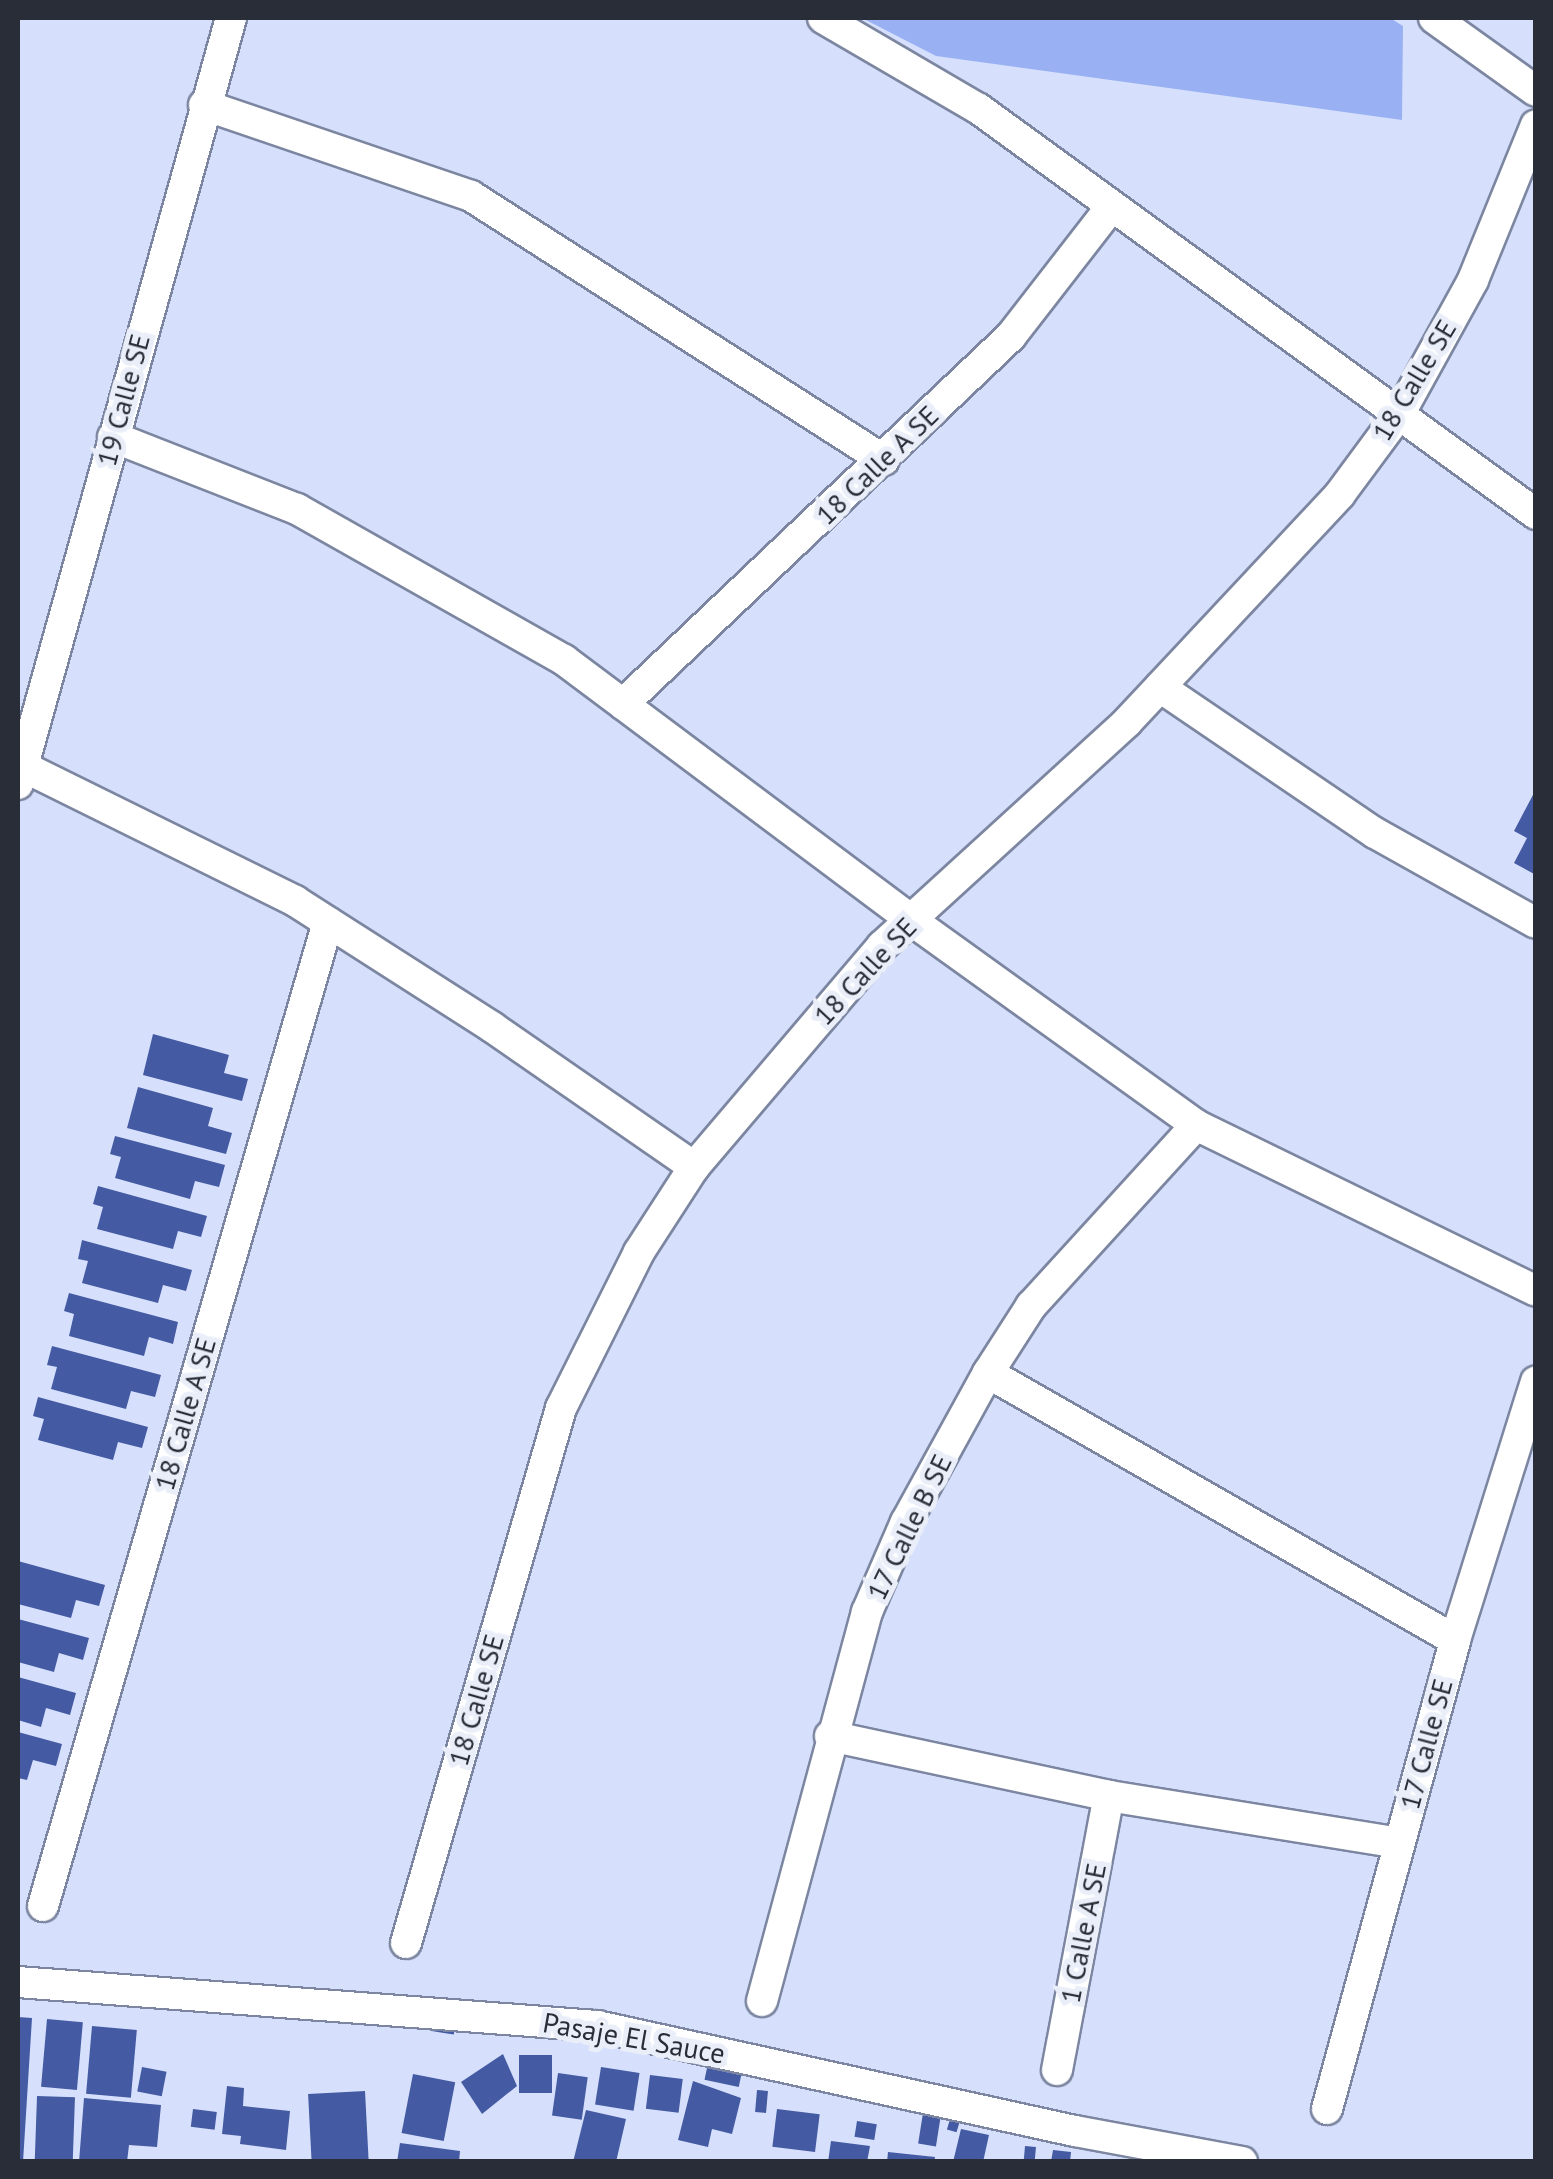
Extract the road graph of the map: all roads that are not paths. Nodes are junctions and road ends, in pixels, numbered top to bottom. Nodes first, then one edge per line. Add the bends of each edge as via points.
1 (230, 18) edge
2 (823, 18) edge
3 (1434, 18) edge
4 (1536, 91) edge
5 (204, 105) junction
6 (1536, 125) edge
7 (1110, 207) junction
8 (1400, 413) junction
9 (113, 437) junction
10 (884, 460) junction
11 (1536, 514) edge
12 (1160, 687) junction
13 (623, 704) junction
14 (19, 771) edge
15 (911, 920) junction
16 (328, 922) junction
17 (1536, 923) edge
18 (1196, 1125) junction
19 (694, 1167) junction
20 (1536, 1291) edge
21 (988, 1373) junction
22 (1536, 1381) edge
23 (1455, 1640) junction
24 (830, 1736) junction
25 (1109, 1796) junction
26 (1399, 1843) junction
27 (43, 1906) dead end
28 (406, 1943) dead end
29 (18, 1982) edge
30 (762, 2001) dead end
31 (1057, 2070) dead end
32 (1327, 2109) dead end
33 (1242, 2162) edge

1 - 5 street, 19 Calle SE
2 - 7 street via 979,109
3 - 4 street
5 - 9 street, 19 Calle SE
5 - 10 street via 471,196
6 - 8 street, 18 Calle SE via 1472,280
7 - 8 street
7 - 10 street, 18 Calle A SE via 1011,336
8 - 11 street
8 - 12 street, 18 Calle SE via 1340,494
9 - 13 street via 297,509 564,660
9 - 14 street, 19 Calle SE
10 - 13 street, 18 Calle A SE
12 - 15 street, 18 Calle SE
12 - 17 street via 1374,834
13 - 15 street
14 - 16 street
15 - 18 street
15 - 19 street, 18 Calle SE
16 - 19 street
16 - 27 street, 18 Calle A SE
18 - 20 street
18 - 21 street, 17 Calle B SE via 1031,1306
19 - 28 street, 18 Calle SE via 639,1252 561,1408
21 - 23 street
21 - 24 street, 17 Calle B SE via 906,1522 866,1612
22 - 23 street, 17 Calle SE
23 - 26 street, 17 Calle SE
24 - 25 street
24 - 30 street, 17 Calle B SE
25 - 26 street
25 - 31 street, 1 Calle A SE
26 - 32 street, 17 Calle SE
29 - 33 street, Pasaje El Sauce via 597,2026

